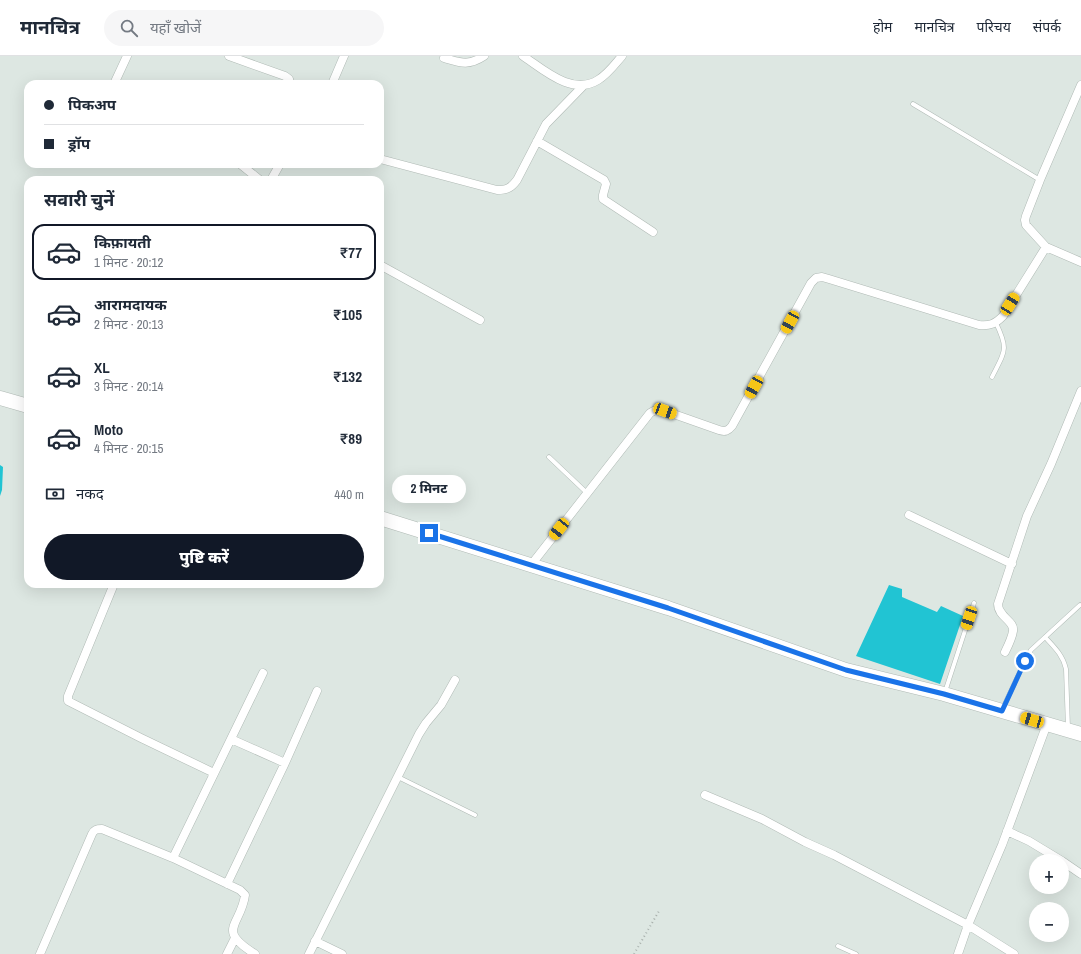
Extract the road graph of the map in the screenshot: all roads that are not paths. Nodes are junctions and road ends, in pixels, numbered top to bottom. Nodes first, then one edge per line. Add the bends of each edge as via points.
1 (127, 56) edge
2 (229, 56) edge
3 (344, 56) edge
4 (484, 56) edge
5 (523, 56) edge
6 (622, 56) edge
7 (444, 58) dead end
8 (116, 80) edge
9 (289, 80) edge
10 (334, 80) edge
11 (584, 85) junction
12 (1081, 85) edge
13 (913, 104) dead end
14 (537, 141) junction
15 (384, 161) edge
16 (245, 168) edge
17 (255, 176) edge
18 (1040, 180) junction
19 (653, 232) dead end
20 (1046, 246) junction
21 (1081, 262) edge
22 (384, 267) edge
23 (480, 320) dead end
24 (996, 323) junction
25 (992, 377) dead end
26 (1081, 391) edge
27 (0, 398) edge
28 (24, 405) edge
29 (549, 457) dead end
30 (587, 493) junction
31 (909, 515) dead end
32 (384, 519) edge
33 (531, 564) junction
34 (1012, 564) junction
35 (112, 588) edge
36 (974, 603) dead end
37 (1080, 605) dead end
38 (1045, 636) junction
39 (1005, 652) dead end
40 (264, 672) dead end
41 (455, 680) dead end
42 (317, 692) dead end
43 (944, 694) junction
44 (1002, 711) junction
45 (1047, 724) junction
46 (1075, 732) edge
47 (231, 739) junction
48 (285, 763) junction
49 (214, 773) junction
50 (397, 777) junction
51 (705, 795) dead end
52 (475, 815) dead end
53 (1007, 831) junction
54 (1050, 854) edge
55 (173, 858) junction
56 (1069, 866) edge
57 (1081, 874) edge
58 (227, 884) junction
59 (968, 925) junction
60 (235, 938) junction
61 (315, 942) junction
62 (838, 946) dead end
63 (40, 954) edge
64 (228, 954) edge
65 (255, 954) edge
66 (309, 954) edge
67 (342, 954) edge
68 (856, 954) edge
69 (958, 954) edge
70 (1014, 954) edge

1 - 8 street
2 - 9 street
3 - 10 street
4 - 7 street via 468,63
5 - 11 street via 567,83
6 - 11 street via 598,80
11 - 14 street via 546,124
12 - 18 street
13 - 18 lane
14 - 15 street via 517,180 505,190
14 - 19 street via 604,180 606,184 603,200
16 - 17 street
18 - 20 street via 1025,220 1029,229
20 - 21 street
20 - 24 street via 1003,316
22 - 23 street
24 - 25 lane via 1005,343
24 - 30 street via 988,326 979,325 829,279 816,278 728,430 719,430 659,409 654,411
26 - 34 street via 1027,516
27 - 28 highway
29 - 30 lane
30 - 33 street
31 - 34 street
32 - 33 highway
33 - 43 highway via 846,670
34 - 39 street via 998,604 1001,613 1014,629
35 - 49 street via 68,701
36 - 43 lane
37 - 38 lane
38 - 44 lane via 1031,650
38 - 46 lane via 1064,662
40 - 47 street
41 - 50 street via 441,704 426,722
42 - 48 street
43 - 44 highway
44 - 45 highway
45 - 46 highway
45 - 53 street
47 - 48 street
47 - 49 street
48 - 58 street
49 - 55 street
50 - 52 lane
50 - 61 street
51 - 59 street via 762,819
53 - 54 street
53 - 59 street
55 - 58 street
55 - 63 street via 102,829 94,831
56 - 57 street
58 - 60 street via 245,895 235,921
59 - 69 street
59 - 70 street
60 - 64 street
60 - 65 street
61 - 66 street
61 - 67 street
62 - 68 lane

